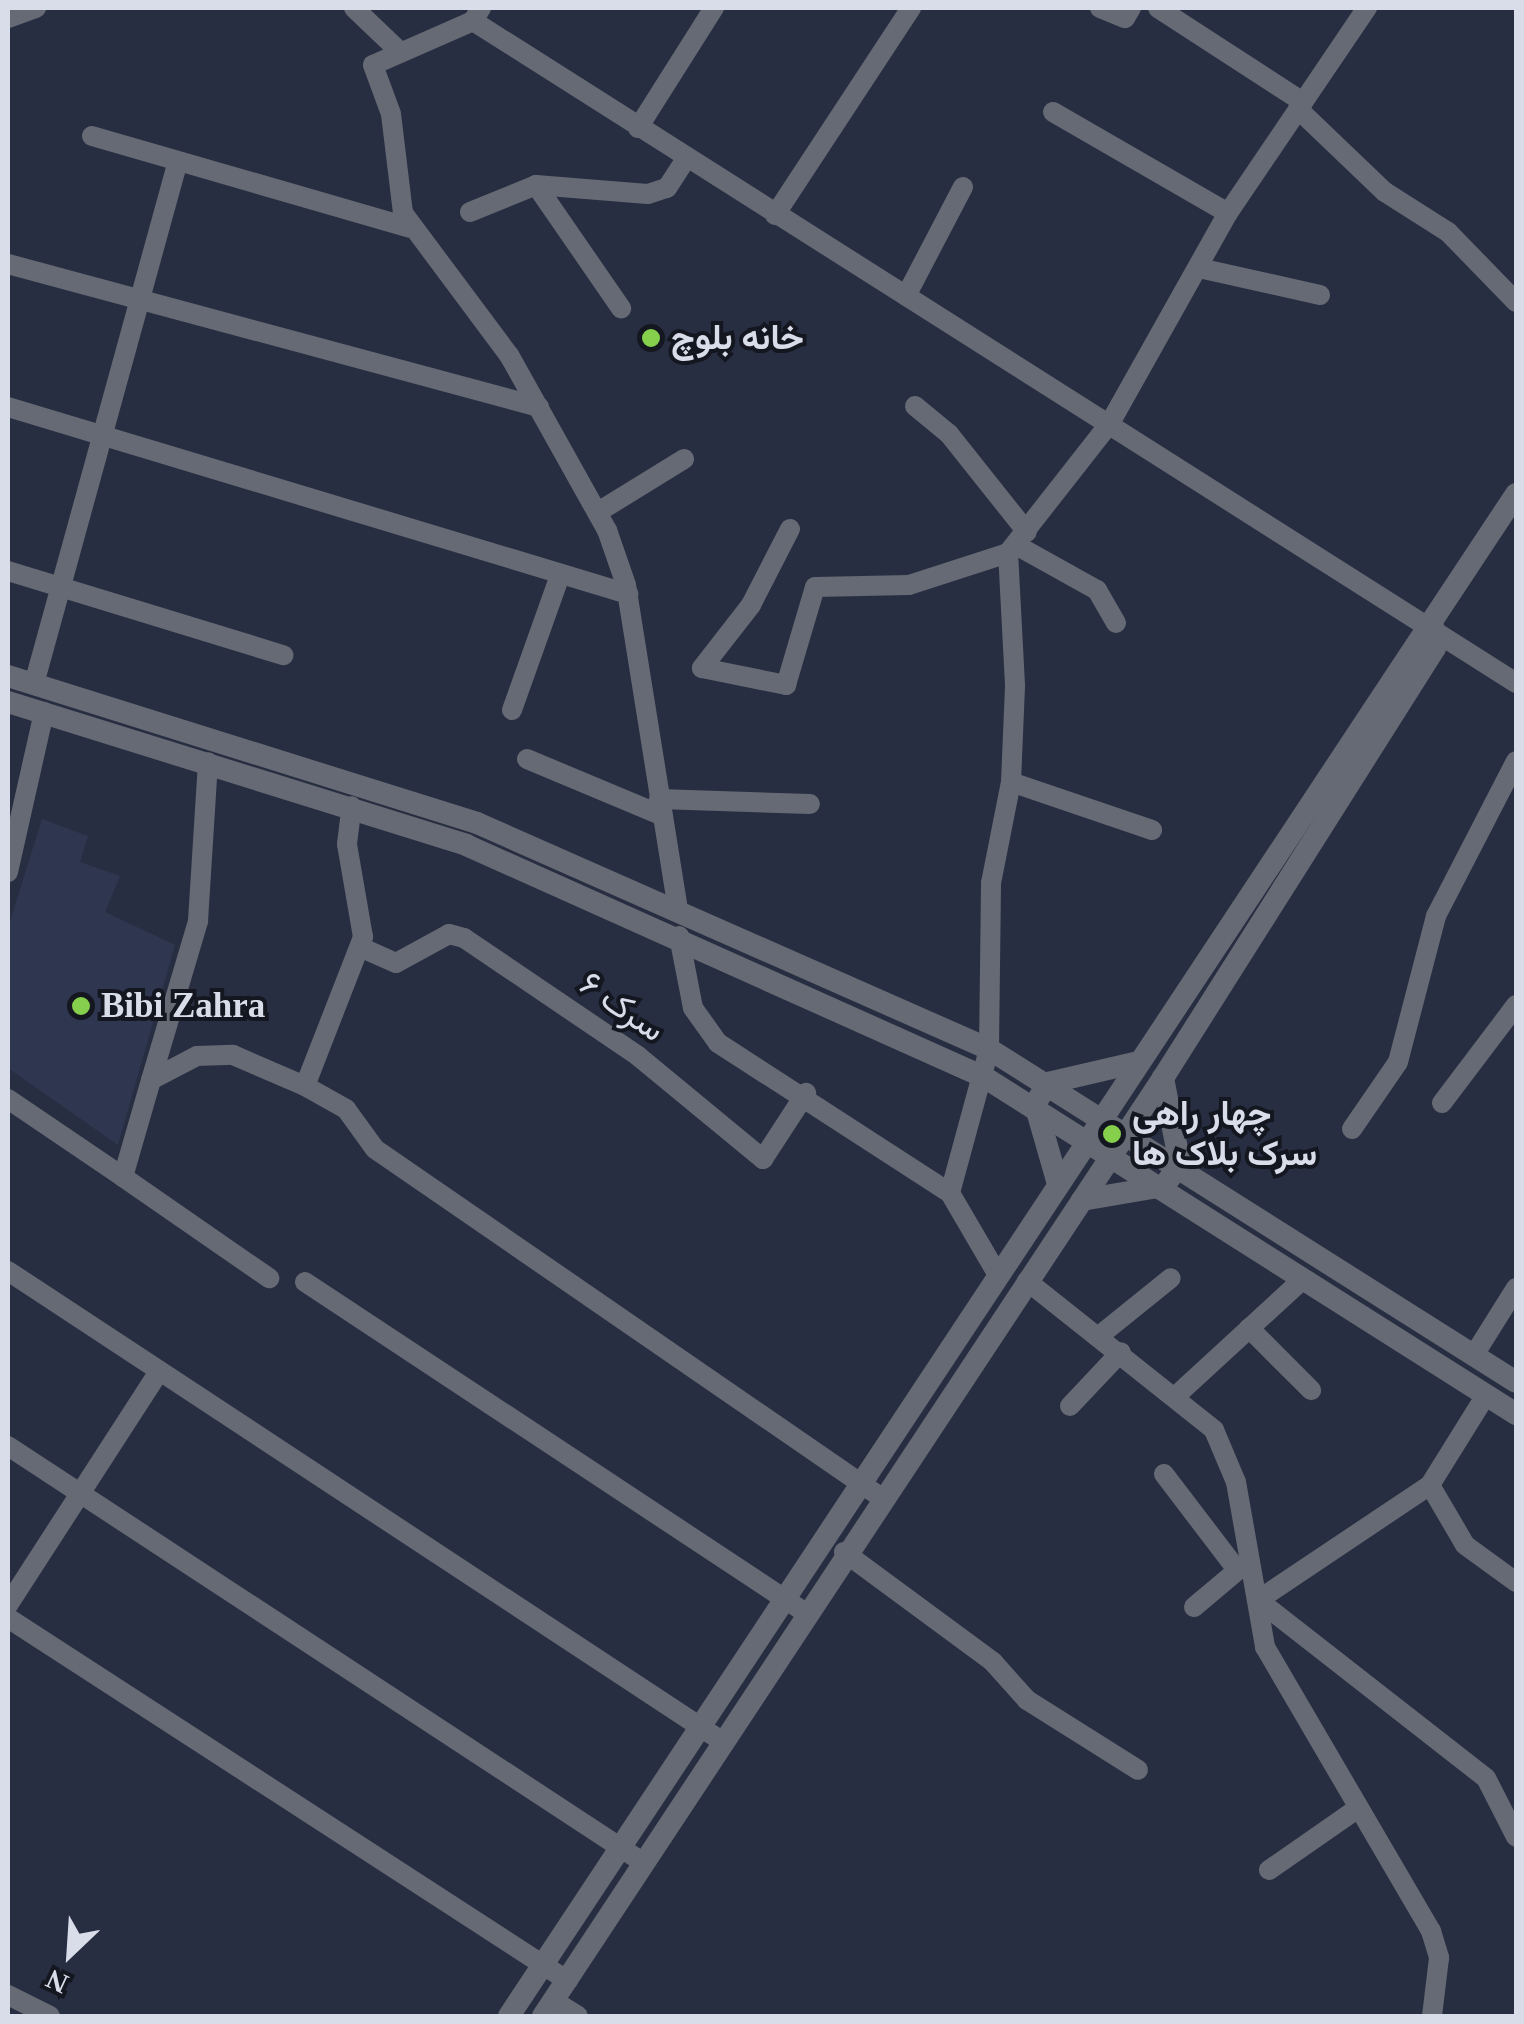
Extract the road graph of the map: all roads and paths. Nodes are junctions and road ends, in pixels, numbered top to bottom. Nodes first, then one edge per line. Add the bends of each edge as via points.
1 (36, 8) edge
2 (354, 8) edge
3 (714, 8) edge
4 (911, 8) edge
5 (1100, 8) edge
6 (1131, 8) edge
7 (1158, 8) edge
8 (1356, 11) edge
9 (477, 14) edge
10 (8, 18) edge
11 (399, 51) junction
12 (1300, 105) junction
13 (1054, 112) dead end
14 (638, 128) junction
15 (92, 136) dead end
16 (685, 160) junction
17 (178, 161) junction
18 (536, 184) junction
19 (964, 188) dead end
20 (470, 212) dead end
21 (1228, 213) junction
22 (775, 215) junction
23 (410, 228) junction
24 (8, 264) edge
25 (1199, 268) junction
26 (1320, 295) dead end
27 (906, 296) junction
28 (1516, 302) edge
29 (138, 303) junction
30 (622, 308) dead end
31 (915, 406) dead end
32 (8, 407) edge
33 (539, 407) junction
34 (1110, 423) junction
35 (104, 436) junction
36 (684, 460) dead end
37 (1516, 494) edge
38 (598, 512) junction
39 (790, 529) dead end
40 (1017, 544) junction
41 (8, 571) edge
42 (560, 575) junction
43 (61, 588) junction
44 (628, 594) junction
45 (1116, 624) dead end
46 (1433, 627) junction
47 (282, 655) dead end
48 (8, 676) edge
49 (34, 684) junction
50 (1516, 684) edge
51 (8, 702) edge
52 (512, 710) dead end
53 (44, 712) junction
54 (527, 759) dead end
55 (1516, 761) edge
56 (208, 762) junction
57 (1011, 782) junction
58 (810, 804) dead end
59 (352, 806) junction
60 (660, 807) junction
61 (1152, 830) dead end
62 (8, 872) edge
63 (678, 908) junction
64 (680, 936) junction
65 (360, 947) junction
66 (1516, 1004) edge
67 (989, 1049) junction
68 (1138, 1062) junction
69 (984, 1077) junction
70 (1163, 1078) junction
71 (151, 1080) junction
72 (1048, 1083) junction
73 (305, 1086) junction
74 (806, 1093) junction
75 (8, 1099) edge
76 (1442, 1102) dead end
77 (1035, 1104) junction
78 (1104, 1116) junction
79 (1352, 1129) dead end
80 (1129, 1131) junction
81 (1088, 1138) junction
82 (1114, 1154) junction
83 (1180, 1164) junction
84 (123, 1177) junction
85 (1058, 1184) junction
86 (1164, 1186) junction
87 (950, 1193) junction
88 (1082, 1200) junction
89 (8, 1271) edge
90 (998, 1275) junction
91 (269, 1278) dead end
92 (1171, 1278) dead end
93 (1303, 1279) junction
94 (1028, 1281) junction
95 (305, 1282) dead end
96 (1516, 1288) edge
97 (1249, 1328) junction
98 (1099, 1336) junction
99 (1120, 1352) junction
100 (1474, 1354) junction
101 (158, 1373) junction
102 (1516, 1382) edge
103 (1311, 1390) dead end
104 (1178, 1393) junction
105 (1486, 1395) junction
106 (1070, 1406) dead end
107 (1516, 1414) edge
108 (8, 1446) edge
109 (1164, 1474) dead end
110 (1430, 1485) junction
111 (871, 1491) junction
112 (77, 1492) junction
113 (844, 1552) junction
114 (1243, 1565) junction
115 (1516, 1582) edge
116 (1258, 1600) junction
117 (796, 1606) junction
118 (1194, 1607) dead end
119 (9, 1620) edge
120 (711, 1735) junction
121 (1138, 1770) dead end
122 (1354, 1811) junction
123 (1516, 1837) edge
124 (634, 1854) junction
125 (1269, 1870) dead end
126 (542, 1968) junction
127 (8, 1995) edge
128 (555, 1999) edge
129 (50, 2016) edge
130 (509, 2016) edge
131 (578, 2016) edge
132 (1432, 2016) edge

1 - 10 street
2 - 11 street
3 - 14 street
4 - 22 street
5 - 6 street via 1125,18
7 - 12 street
8 - 12 street
9 - 11 street
9 - 14 street
11 - 23 street via 373,65
12 - 21 street
12 - 28 street via 1385,192 1448,232
13 - 21 street
14 - 16 street
15 - 17 street
16 - 18 street via 668,188 648,194
16 - 22 street
17 - 23 street
17 - 29 street
18 - 20 street
18 - 30 street
19 - 27 street
21 - 25 street
22 - 27 street
23 - 33 street
24 - 29 street
25 - 26 street
25 - 34 street
27 - 34 street
29 - 33 street
29 - 35 street
31 - 40 street via 949,434
32 - 35 street
33 - 38 street
34 - 40 street
34 - 46 street
35 - 42 street
35 - 43 street
36 - 38 street
37 - 46 street
38 - 44 street
39 - 40 street via 751,604 702,668 786,685 816,587 909,584
40 - 45 street via 1097,590
40 - 57 street
41 - 43 street
42 - 44 street
42 - 52 street
43 - 47 street
43 - 49 street
44 - 60 street
46 - 50 street
46 - 68 street via 1415,638
46 - 70 street via 1435,648
48 - 49 street
49 - 63 street via 397,794
51 - 53 street
53 - 56 street
53 - 62 street
54 - 60 street
55 - 79 street via 1436,916 1398,1062
56 - 59 street
56 - 71 street via 198,921
57 - 61 street
57 - 67 street via 991,883
58 - 60 street
59 - 64 street
59 - 65 street
60 - 63 street
63 - 67 street
64 - 69 street
64 - 74 street via 693,1008 718,1043
65 - 73 street
65 - 74 street, سرک ۶ via 396,963 449,934 464,938 638,1056 764,1159
66 - 76 street
67 - 69 street
67 - 72 street
68 - 72 street
68 - 78 street
69 - 77 street
69 - 87 street
70 - 80 street
70 - 83 street
71 - 73 street via 197,1056 233,1055
71 - 84 street
72 - 77 street
72 - 78 street
73 - 111 street via 346,1109 375,1148
74 - 87 street
75 - 84 street
77 - 81 street
77 - 85 street
78 - 80 street
78 - 81 street
80 - 82 street
80 - 83 street
81 - 82 street
81 - 85 street
82 - 86 street
82 - 88 street
83 - 86 street
83 - 100 street
84 - 91 street
85 - 90 street
86 - 88 street
86 - 93 street
87 - 90 street
88 - 94 street
89 - 101 street
90 - 111 street
92 - 98 street
93 - 97 street
93 - 105 street
94 - 98 street
94 - 111 street
95 - 117 street
96 - 100 street
97 - 103 street
97 - 104 street
98 - 99 street
99 - 104 street
99 - 106 street
100 - 102 street
101 - 112 street
101 - 120 street
104 - 114 street via 1214,1430
105 - 107 street
105 - 110 street
108 - 112 street
109 - 114 street
110 - 115 street via 1466,1546
110 - 116 street
111 - 113 street
111 - 117 street
112 - 119 street
112 - 124 street
113 - 117 street
113 - 121 street via 942,1621 1027,1700
114 - 116 street
114 - 118 street
116 - 122 street via 1265,1647
116 - 123 street via 1486,1778
117 - 120 street
119 - 126 street
120 - 124 street
122 - 125 street
122 - 132 street via 1431,1931 1439,1958
124 - 126 street
124 - 128 street
126 - 128 street
126 - 130 street
127 - 129 street
128 - 131 street

